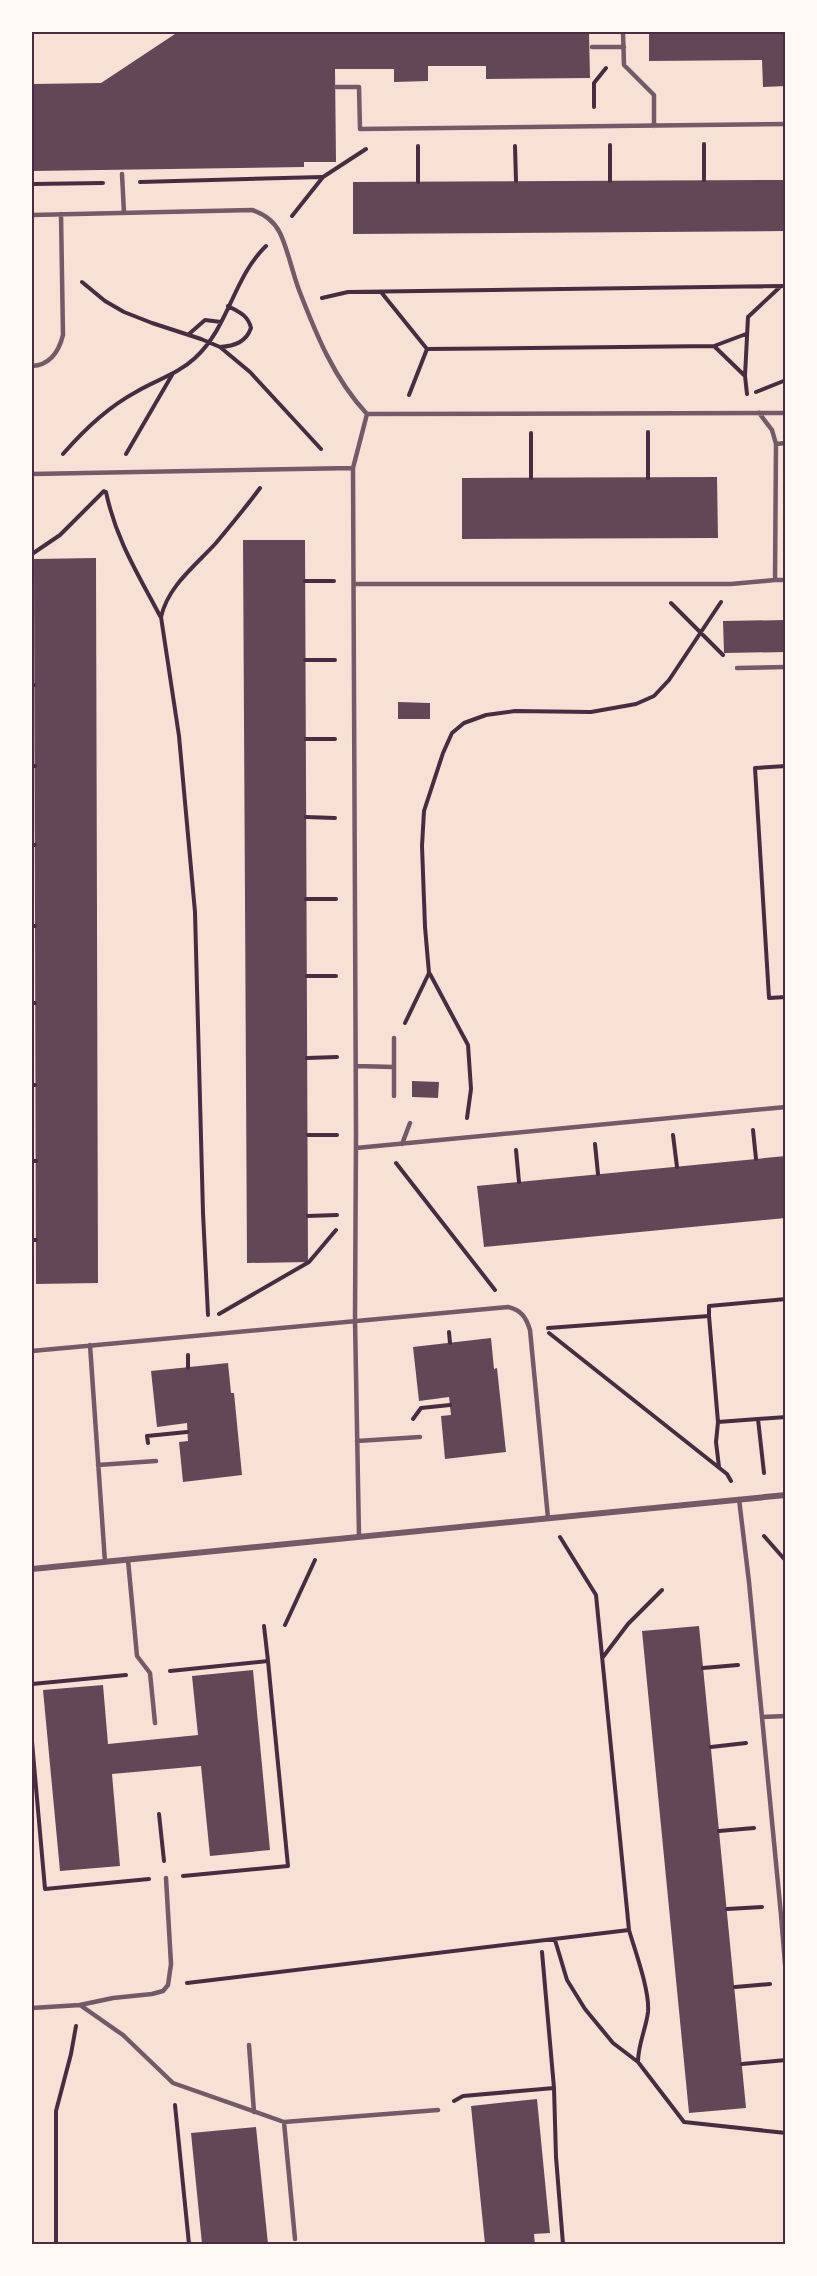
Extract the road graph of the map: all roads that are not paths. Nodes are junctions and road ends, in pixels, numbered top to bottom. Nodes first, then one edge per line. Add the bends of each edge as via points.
1 (623, 32) edge
2 (592, 47) dead end
3 (624, 47) junction
4 (336, 87) dead end
5 (786, 124) edge
6 (654, 126) junction
7 (123, 174) dead end
8 (124, 213) junction
9 (61, 214) junction
10 (32, 215) edge
11 (32, 366) edge
12 (759, 413) junction
13 (786, 413) edge
14 (367, 414) junction
15 (776, 444) junction
16 (786, 444) edge
17 (353, 468) junction
18 (32, 474) edge
19 (775, 580) junction
20 (786, 580) edge
21 (354, 583) junction
22 (737, 668) road end
23 (786, 668) edge
24 (394, 1038) road end
25 (356, 1066) junction
26 (394, 1066) junction
27 (394, 1096) dead end
28 (786, 1107) edge
29 (410, 1123) dead end
30 (402, 1144) junction
31 (356, 1148) junction
32 (355, 1320) junction
33 (90, 1346) junction
34 (32, 1351) edge
35 (420, 1437) dead end
36 (357, 1441) junction
37 (156, 1461) dead end
38 (98, 1466) junction
39 (786, 1494) edge
40 (739, 1499) junction
41 (548, 1518) junction
42 (358, 1536) junction
43 (128, 1560) junction
44 (105, 1562) junction
45 (32, 1569) edge
46 (786, 1716) edge
47 (762, 1717) junction
48 (155, 1723) dead end
49 (166, 1878) road end
50 (783, 1915) edge
51 (786, 1976) edge
52 (80, 2005) junction
53 (32, 2008) edge
54 (249, 2044) dead end
55 (438, 2110) road end
56 (254, 2112) junction
57 (284, 2122) junction
58 (295, 2239) dead end

1 - 3 lane
2 - 3 lane
3 - 6 lane via 624,65 654,95
4 - 6 lane via 359,87 360,129
5 - 6 lane
7 - 8 lane
8 - 9 lane
8 - 14 lane via 252,210 265,214 279,232 335,372
9 - 10 lane
9 - 11 lane via 63,335 51,358
12 - 13 lane
12 - 14 lane
12 - 15 lane via 772,430
14 - 17 lane
15 - 16 lane
15 - 19 lane
17 - 18 lane
17 - 21 lane
19 - 20 lane
19 - 21 lane via 658,585
21 - 25 lane
22 - 23 lane
24 - 26 lane
25 - 26 lane
25 - 31 lane
26 - 27 lane
28 - 30 lane
29 - 30 lane
30 - 31 lane
31 - 32 lane
32 - 33 lane
32 - 36 lane
32 - 41 lane via 508,1307 526,1318
33 - 34 lane
33 - 38 lane
35 - 36 lane
36 - 42 lane
37 - 38 lane
38 - 44 lane
39 - 40 street
40 - 41 street
40 - 47 lane
41 - 42 street
42 - 43 street
43 - 44 street
43 - 48 lane via 137,1656 150,1673
44 - 45 street
46 - 47 lane
47 - 50 lane
49 - 52 lane via 171,1964 168,1985 153,1994
50 - 51 lane
52 - 53 lane
52 - 56 lane via 123,2035 173,2083
54 - 56 lane
55 - 57 lane
56 - 57 lane
57 - 58 lane

